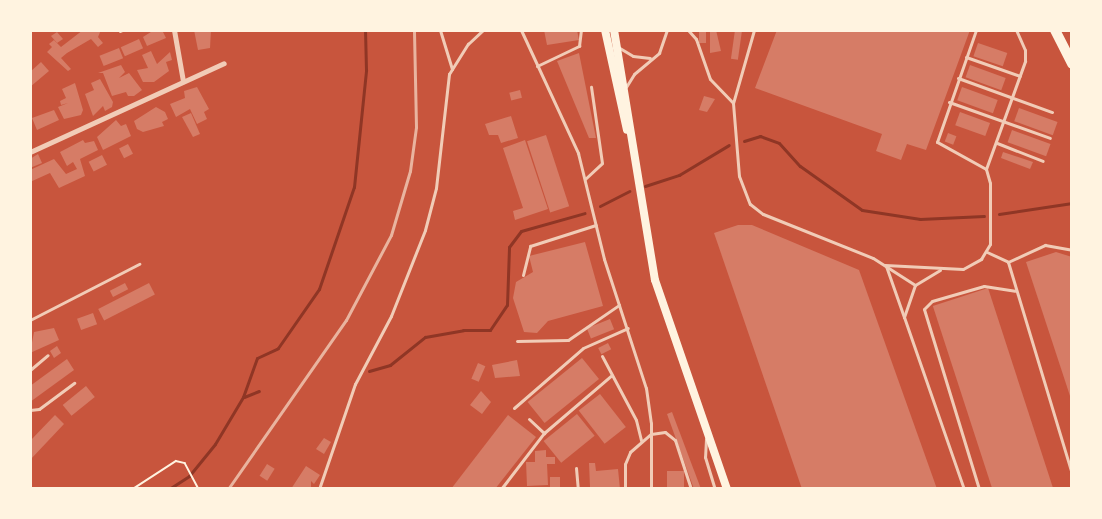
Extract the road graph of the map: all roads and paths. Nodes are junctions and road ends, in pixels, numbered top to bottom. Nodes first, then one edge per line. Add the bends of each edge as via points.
1 (174, 30) edge
2 (440, 30) edge
3 (483, 30) edge
4 (521, 30) edge
5 (581, 30) edge
6 (605, 30) edge
7 (614, 30) edge
8 (668, 30) edge
9 (688, 30) edge
10 (754, 30) edge
11 (976, 30) edge
12 (1016, 30) edge
13 (1055, 30) edge
14 (617, 45) junction
15 (652, 57) junction
16 (966, 57) junction
17 (224, 63) dead end
18 (1072, 64) edge
19 (537, 66) junction
20 (452, 69) junction
21 (1021, 76) junction
22 (958, 78) junction
23 (183, 81) junction
24 (591, 87) dead end
25 (624, 90) junction
26 (1014, 98) junction
27 (949, 102) junction
28 (733, 103) junction
29 (1052, 112) dead end
30 (1005, 123) junction
31 (629, 134) junction
32 (1050, 138) dead end
33 (997, 143) junction
34 (30, 152) edge
35 (1043, 161) dead end
36 (986, 169) junction
37 (585, 179) junction
38 (596, 225) junction
39 (1072, 249) edge
40 (987, 252) junction
41 (1008, 262) junction
42 (139, 264) dead end
43 (885, 265) junction
44 (942, 269) junction
45 (524, 275) dead end
46 (915, 285) junction
47 (1015, 291) junction
48 (619, 305) junction
49 (904, 317) junction
50 (30, 320) edge
51 (628, 328) junction
52 (517, 341) dead end
53 (48, 355) dead end
54 (602, 356) dead end
55 (30, 370) edge
56 (612, 375) junction
57 (74, 383) dead end
58 (514, 408) dead end
59 (30, 410) edge
60 (529, 419) dead end
61 (544, 433) junction
62 (651, 434) junction
63 (707, 436) junction
64 (641, 440) junction
65 (576, 468) dead end
66 (1072, 474) edge
67 (133, 489) edge
68 (199, 489) edge
69 (320, 489) edge
70 (501, 489) edge
71 (578, 489) edge
72 (625, 489) edge
73 (651, 489) edge
74 (691, 489) edge
75 (715, 489) edge
76 (727, 489) edge
77 (964, 489) edge
78 (980, 489) edge

1 - 23 street
2 - 20 lane
3 - 20 lane
4 - 19 lane
5 - 19 lane via 579,46
6 - 31 main road via 622,118
7 - 14 main road
8 - 15 lane via 663,46
9 - 28 lane via 696,39 710,79
10 - 28 lane
11 - 16 lane
12 - 21 lane via 1026,56
13 - 18 highway
14 - 15 lane via 633,56
14 - 25 main road
15 - 25 lane via 631,77
16 - 21 lane
16 - 22 lane
17 - 23 street
19 - 37 lane via 570,131
20 - 69 lane via 443,107 436,188 425,230 392,316 355,384
21 - 26 lane
22 - 26 lane
22 - 27 lane
23 - 34 street
24 - 37 lane via 602,163
25 - 31 main road
26 - 29 lane
26 - 30 lane
27 - 30 lane
27 - 36 lane via 937,142
28 - 43 lane via 739,176 750,204 763,214
30 - 32 lane
30 - 33 lane
31 - 63 main road via 655,280
33 - 35 lane
33 - 36 lane
36 - 40 lane via 992,234
37 - 38 lane
38 - 45 lane via 530,246
38 - 48 lane
39 - 41 lane via 1046,245
40 - 41 lane
40 - 44 lane via 973,266
41 - 47 lane
42 - 50 lane
43 - 44 lane
43 - 46 lane
43 - 49 lane
44 - 46 lane
46 - 49 lane
47 - 66 lane
47 - 78 lane via 984,286 932,301 924,309
48 - 51 lane
48 - 52 lane via 568,340
49 - 77 lane
51 - 58 lane via 583,348
51 - 62 lane via 646,388
53 - 55 lane
54 - 56 lane
56 - 61 lane
56 - 64 lane via 636,420
57 - 59 lane via 39,409
60 - 61 lane
61 - 70 lane
62 - 64 lane
62 - 73 lane
62 - 74 lane via 672,435
63 - 75 lane via 705,457
63 - 76 main road
64 - 72 lane via 626,458
65 - 71 lane
67 - 68 path via 176,461 187,466

